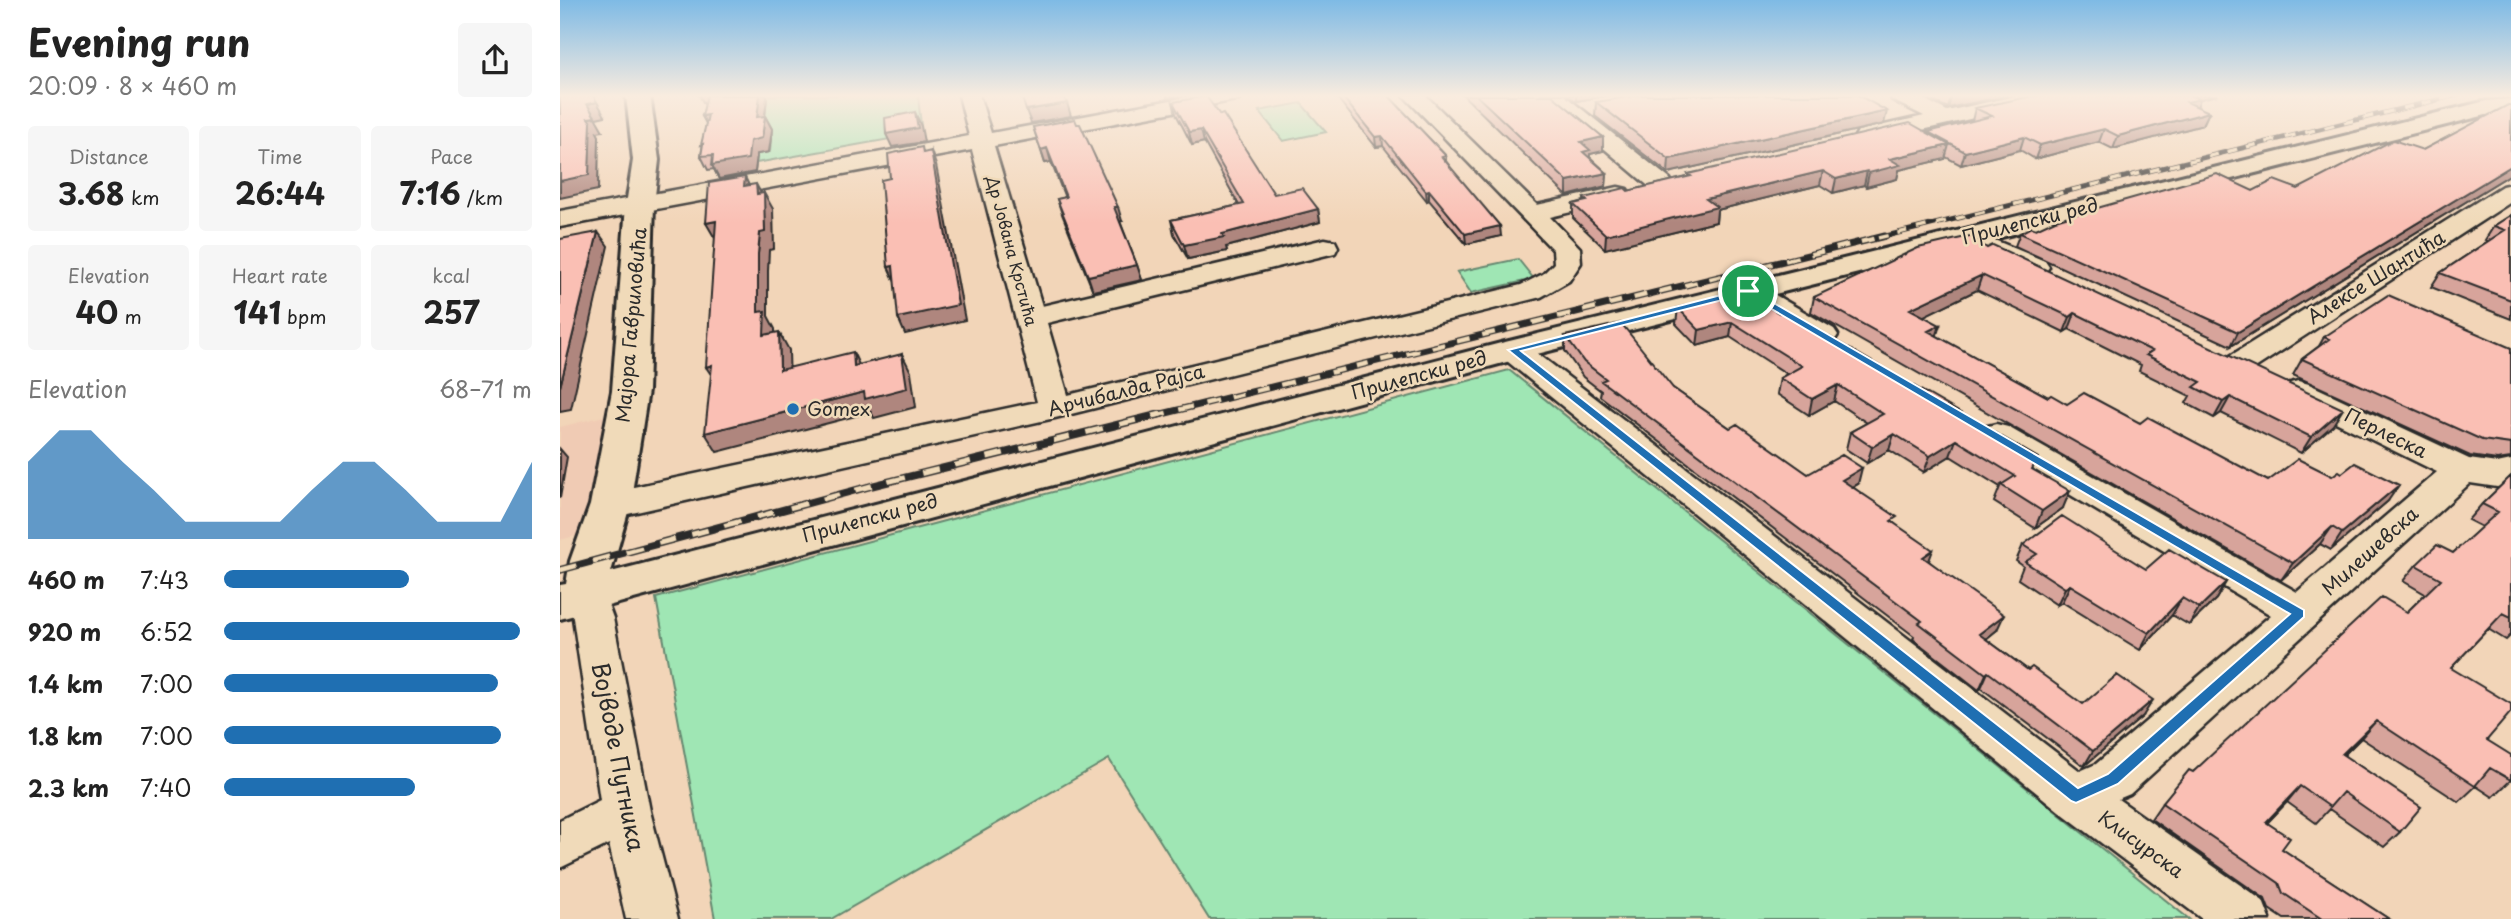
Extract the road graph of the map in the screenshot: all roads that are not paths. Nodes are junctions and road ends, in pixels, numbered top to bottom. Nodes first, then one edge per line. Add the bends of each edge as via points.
1 (643, 138) edge
2 (981, 138) edge
3 (999, 138) edge
4 (1456, 138) edge
5 (1605, 138) edge
6 (1859, 138) edge
7 (2366, 138) edge
8 (1850, 140) edge
9 (982, 141) junction
10 (1688, 178) edge
11 (1661, 184) junction
12 (2511, 191) edge
13 (640, 205) junction
14 (1532, 214) junction
15 (560, 219) edge
16 (1968, 237) junction
17 (1325, 247) dead end
18 (2057, 278) edge
19 (1748, 291) junction
20 (1030, 318) junction
21 (1846, 348) edge
22 (1513, 350) junction
23 (2250, 368) joint
24 (1055, 408) junction
25 (1965, 418) edge
26 (2462, 470) junction
27 (2511, 472) edge
28 (610, 505) junction
29 (573, 598) edge
30 (2300, 613) junction
31 (2076, 796) junction
32 (626, 811) junction
33 (560, 845) edge
34 (652, 919) edge
35 (2244, 919) edge

1 - 13 street, Мајора Гавриловића via 646,160
2 - 9 street, Др Јована Крстића
3 - 9 street
4 - 14 street
5 - 11 street
6 - 8 street
7 - 16 street, Прилепски ред
9 - 13 street
9 - 20 street, Др Јована Крстића
10 - 11 street
11 - 14 street
12 - 23 street, Алексе Шантића
13 - 15 street
13 - 28 street, Мајора Гавриловића via 629,391
14 - 24 street, Арчибалда Рајса via 1570,256 1556,279 1538,288
16 - 18 street
16 - 19 street, Прилепски ред
17 - 20 street
19 - 21 street
19 - 22 street, Прилепски ред
20 - 24 street, Др Јована Крстића
22 - 29 street, Прилепски ред
22 - 31 street, Клисурска
23 - 26 street, Перлеска
24 - 28 street, Арчибалда Рајса
25 - 30 street
26 - 27 street via 2497,475
26 - 30 street, Милешевска
28 - 29 street, Мајора Гавриловића via 589,570
29 - 32 street, Војводе Путника
30 - 31 street, Милешевска via 2113,779
31 - 35 street, Клисурска
32 - 33 street
32 - 34 street, Војводе Путника

